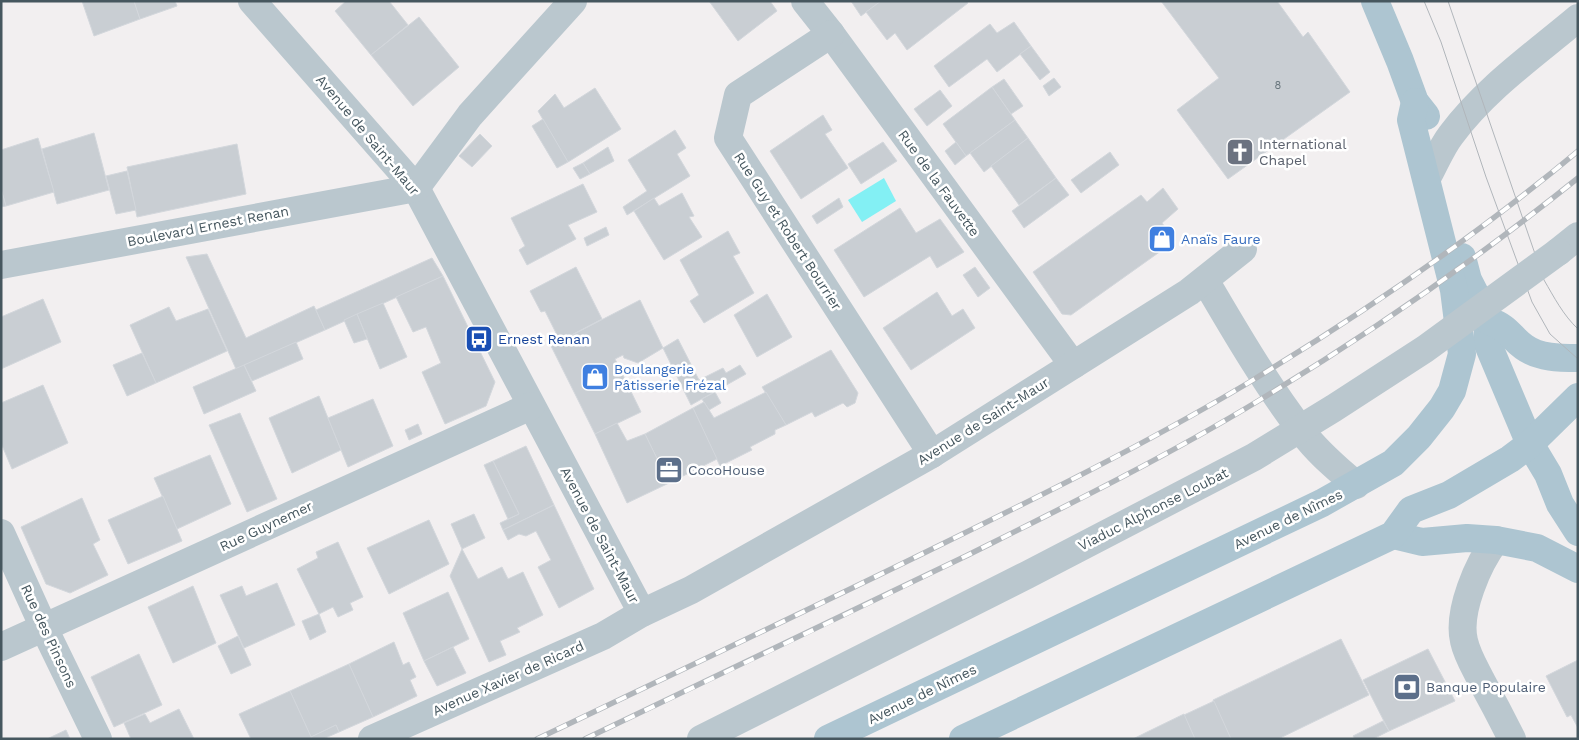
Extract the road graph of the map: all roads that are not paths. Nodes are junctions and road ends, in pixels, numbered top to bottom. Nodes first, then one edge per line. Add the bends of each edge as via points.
1 (252, 1) edge
2 (572, 1) edge
3 (805, 1) edge
4 (1375, 1) edge
5 (1578, 18) edge
6 (831, 34) junction
7 (1432, 169) junction
8 (416, 188) junction
9 (1578, 236) edge
10 (1243, 250) dead end
11 (1, 265) edge
12 (1205, 280) junction
13 (1489, 321) junction
14 (1578, 358) edge
15 (1073, 365) junction
16 (1578, 396) edge
17 (531, 406) junction
18 (1530, 444) junction
19 (932, 454) junction
20 (1356, 485) junction
21 (1578, 532) edge
22 (1, 533) edge
23 (1393, 535) junction
24 (1496, 540) junction
25 (1578, 569) edge
26 (642, 613) junction
27 (44, 628) junction
28 (1, 647) edge
29 (98, 739) edge
30 (372, 739) edge
31 (701, 739) edge
32 (828, 739) edge
33 (963, 739) edge
34 (1512, 739) edge

1 - 8 street, Avenue de Saint-Maur
2 - 8 street via 470,115
3 - 6 street, Rue de la Fauvette
4 - 7 main road, Avenue de Nîmes via 1415,102 1411,120
5 - 7 street via 1483,98 1451,135
6 - 15 street, Rue de la Fauvette
6 - 19 street, Rue Guy et Robert Bourrier via 738,95 728,138
7 - 13 main road via 1468,280
7 - 20 main road, Avenue de Nîmes via 1462,354 1452,391 1419,437 1393,463
8 - 11 street, Boulevard Ernest Renan
8 - 17 street, Avenue de Saint-Maur
9 - 31 street, Viaduc Alphonse Loubat, bridge via 1425,349 1254,457
10 - 12 street, Avenue de Saint-Maur
12 - 15 street, Avenue de Saint-Maur
12 - 20 street via 1241,343 1305,435
13 - 14 main road via 1502,326 1525,348 1554,358
13 - 18 main road via 1487,342
15 - 19 street, Avenue de Saint-Maur
16 - 18 main road
17 - 26 street, Avenue de Saint-Maur
17 - 27 street, Rue Guynemer
18 - 21 main road
18 - 23 main road via 1449,494 1411,510
19 - 26 street, Avenue de Saint-Maur via 691,590
20 - 32 main road, Avenue de Nîmes
22 - 27 street, Rue des Pinsons
23 - 24 main road via 1422,542 1467,538
23 - 33 main road
24 - 25 main road via 1537,548
24 - 34 street via 1487,552 1463,614 1464,640
26 - 30 street, Avenue Xavier de Ricard via 603,636
27 - 28 street, Rue Guynemer
27 - 29 street, Rue des Pinsons

